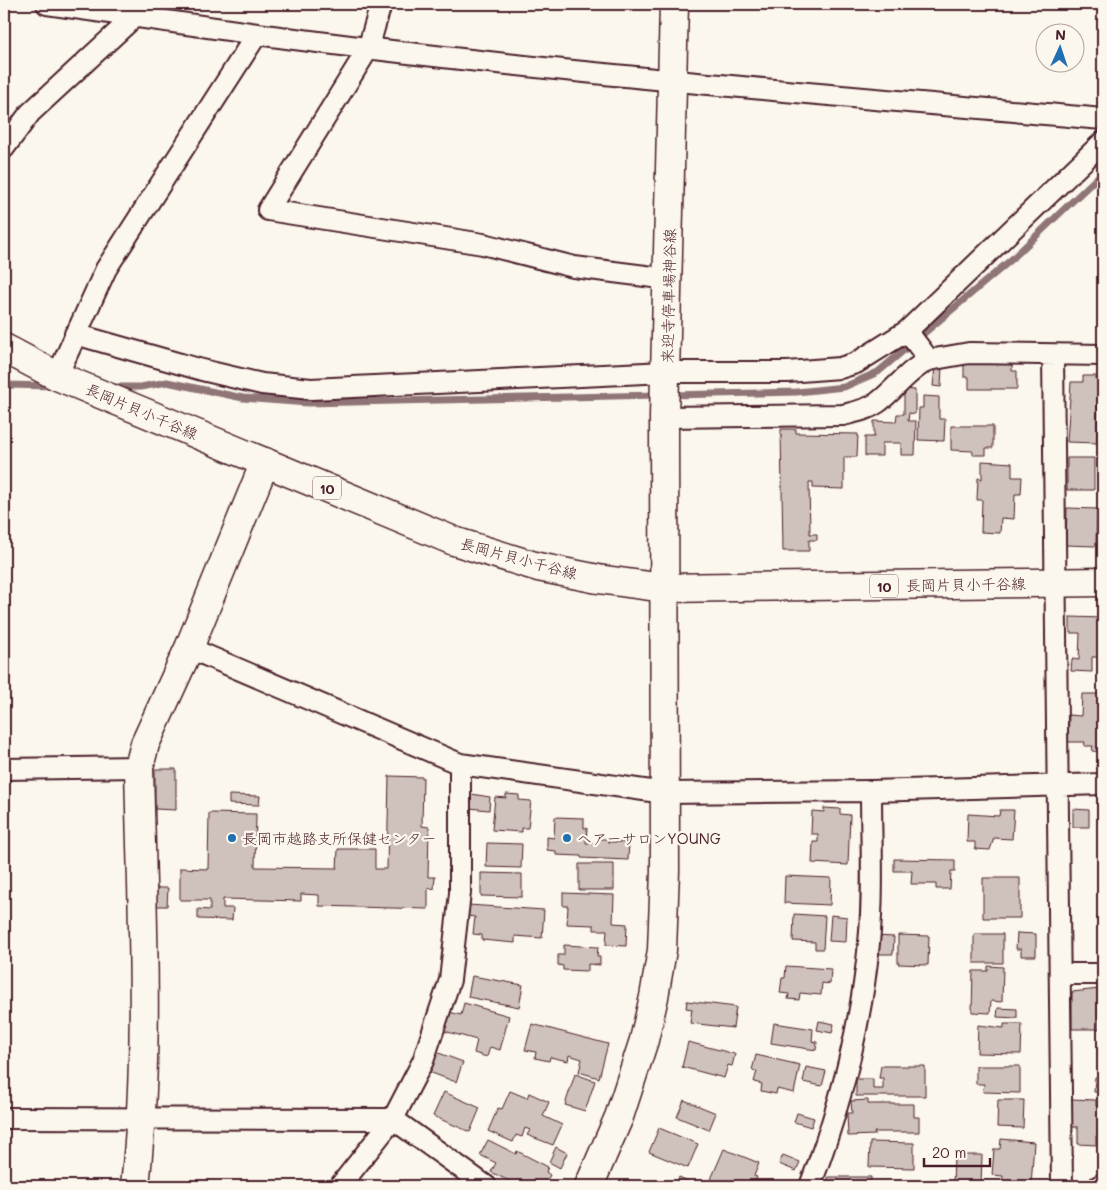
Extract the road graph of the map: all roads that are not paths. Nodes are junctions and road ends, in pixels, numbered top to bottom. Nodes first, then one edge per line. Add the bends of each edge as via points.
1 (47, 4) edge
2 (381, 4) edge
3 (674, 4) edge
4 (135, 10) edge
5 (257, 34) junction
6 (368, 49) junction
7 (671, 80) junction
8 (1103, 119) edge
9 (1103, 142) edge
10 (4, 148) edge
11 (669, 279) junction
12 (907, 331) junction
13 (75, 334) junction
14 (4, 348) edge
15 (1053, 355) junction
16 (1103, 355) edge
17 (929, 360) junction
18 (666, 372) junction
19 (57, 376) junction
20 (664, 417) junction
21 (265, 462) junction
22 (1103, 582) edge
23 (1054, 583) junction
24 (664, 588) junction
25 (189, 648) junction
26 (460, 764) junction
27 (139, 767) junction
28 (4, 769) edge
29 (1058, 784) junction
30 (1103, 784) edge
31 (871, 791) junction
32 (665, 793) junction
33 (1061, 974) junction
34 (1103, 974) edge
35 (4, 1118) edge
36 (142, 1119) junction
37 (393, 1119) junction
38 (1103, 1184) edge
39 (134, 1186) edge
40 (340, 1186) edge
41 (486, 1186) edge
42 (589, 1186) edge
43 (810, 1186) edge
44 (1062, 1186) edge
45 (1099, 1186) edge

1 - 4 street
2 - 6 street
3 - 7 main road, 来迎寺停車場神谷線
4 - 5 street
4 - 10 street via 30,113
5 - 6 street
5 - 13 street via 106,269
6 - 7 street
6 - 11 street via 268,210 483,244 574,267
7 - 8 street
7 - 11 main road, 来迎寺停車場神谷線
9 - 12 street
11 - 18 main road, 来迎寺停車場神谷線
12 - 17 street
12 - 18 street via 856,363 840,368 787,372
13 - 18 street via 262,384 311,388
13 - 19 street
14 - 19 main road, 長岡片貝小千谷線 / 10
15 - 16 street
15 - 17 street via 969,353
15 - 23 street
17 - 20 street via 918,365 876,403 843,415
18 - 20 main road, 来迎寺停車場神谷線
19 - 21 main road, 長岡片貝小千谷線 / 10
20 - 24 main road, 来迎寺停車場神谷線
21 - 24 main road, 長岡片貝小千谷線 / 10 via 454,541 538,567
21 - 25 main road
22 - 23 main road, 長岡片貝小千谷線 / 10
23 - 24 main road, 長岡片貝小千谷線 / 10
23 - 29 street
24 - 32 main road, 来迎寺停車場神谷線
25 - 26 street
25 - 27 main road via 145,744
26 - 32 street
26 - 37 street via 460,893 450,980 423,1061
27 - 28 street
27 - 36 main road via 144,1008
29 - 30 street
29 - 31 street
29 - 33 street
31 - 32 street
31 - 43 street via 869,942 858,1022 838,1104
32 - 42 main road, 来迎寺停車場神谷線 via 664,917 654,998 619,1117
33 - 34 street
33 - 44 street
35 - 36 street
36 - 37 street
36 - 39 main road
37 - 40 street
37 - 41 street
38 - 45 street

